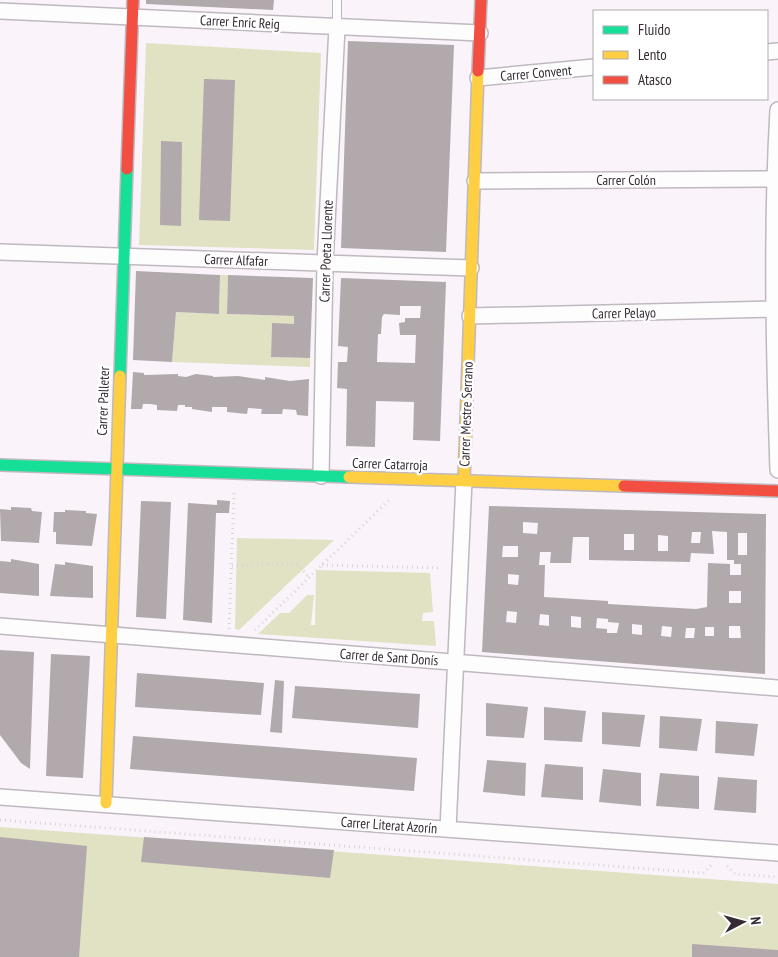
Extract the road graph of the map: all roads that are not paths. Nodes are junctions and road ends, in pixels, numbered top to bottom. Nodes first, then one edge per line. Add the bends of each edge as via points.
1 (133, 0) edge
2 (337, 0) edge
3 (481, 0) edge
4 (0, 11) edge
5 (132, 18) junction
6 (336, 27) junction
7 (480, 34) junction
8 (593, 68) edge
9 (478, 78) junction
10 (778, 110) edge
11 (776, 179) edge
12 (474, 181) junction
13 (0, 252) edge
14 (124, 256) junction
15 (325, 263) junction
16 (472, 268) junction
17 (775, 309) edge
18 (470, 316) junction
19 (0, 466) edge
20 (116, 469) junction
21 (778, 470) edge
22 (320, 476) junction
23 (464, 481) junction
24 (778, 491) edge
25 (0, 626) edge
26 (111, 635) junction
27 (456, 662) junction
28 (778, 688) edge
29 (0, 797) edge
30 (106, 803) junction
31 (448, 829) junction
32 (778, 853) edge

1 - 5 street, Carrer Palleter
2 - 6 lane
3 - 7 street, Carrer Mestre Serrano
4 - 5 street, Carrer Enric Reig
5 - 6 street, Carrer Enric Reig
5 - 14 street, Carrer Palleter
6 - 7 street, Carrer Enric Reig
6 - 15 street, Carrer Poeta Llorente
7 - 9 street, Carrer Mestre Serrano
8 - 9 street, Carrer Convent
9 - 12 street, Carrer Mestre Serrano
10 - 11 street
11 - 12 street, Carrer Colón
11 - 17 street
12 - 16 street, Carrer Mestre Serrano
13 - 14 street, Carrer Alfafar
14 - 15 street, Carrer Alfafar
14 - 20 street, Carrer Palleter
15 - 16 street, Carrer Alfafar
15 - 22 street, Carrer Poeta Llorente
16 - 18 street, Carrer Mestre Serrano
17 - 18 street, Carrer Pelayo
17 - 21 street
18 - 23 street, Carrer Mestre Serrano
19 - 20 street, Carrer Catarroja
20 - 22 street, Carrer Catarroja
20 - 26 street, Carrer Palleter
22 - 23 street, Carrer Catarroja
23 - 24 street, Carrer Catarroja
23 - 27 street, Carrer Mestre Serrano
25 - 26 street, Carrer de Sant Donís
26 - 27 street, Carrer de Sant Donís
26 - 30 street, Carrer Palleter
27 - 28 street, Carrer de Sant Donís
27 - 31 street, Carrer Mestre Serrano
29 - 30 street, Carrer Literat Azorín
30 - 31 street, Carrer Literat Azorín
31 - 32 street, Carrer Literat Azorín

